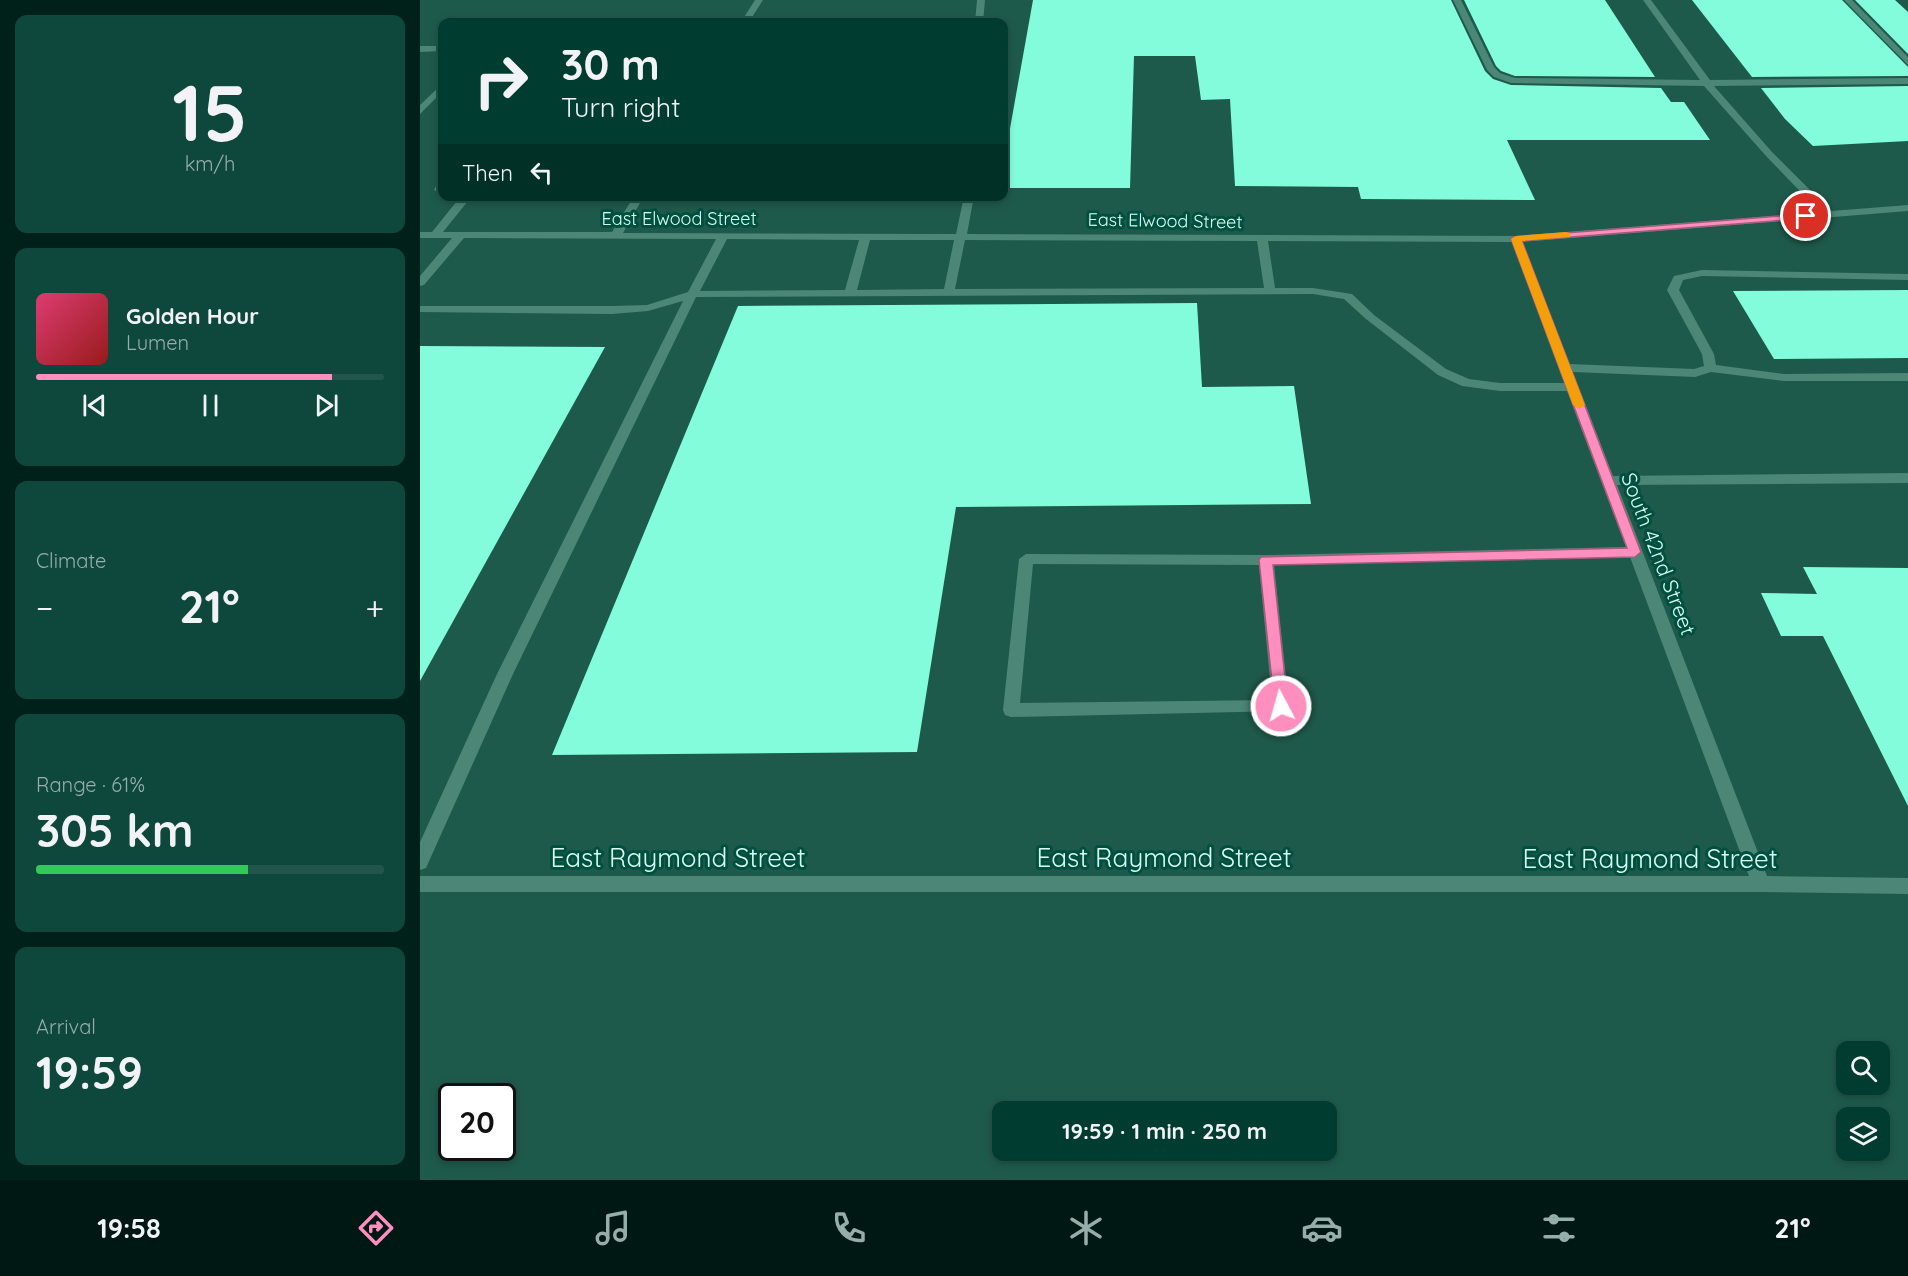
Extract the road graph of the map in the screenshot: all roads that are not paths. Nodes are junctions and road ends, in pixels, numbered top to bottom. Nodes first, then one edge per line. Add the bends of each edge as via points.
1 (759, 0) edge
2 (981, 0) edge
3 (1456, 0) edge
4 (1647, 0) edge
5 (1848, 0) edge
6 (748, 18) edge
7 (979, 18) edge
8 (420, 49) edge
9 (438, 49) edge
10 (1908, 62) edge
11 (1908, 81) edge
12 (1707, 83) junction
13 (438, 91) edge
14 (422, 106) edge
15 (462, 201) edge
16 (636, 201) edge
17 (968, 201) edge
18 (1908, 208) edge
19 (1829, 215) junction
20 (420, 235) edge
21 (435, 235) junction
22 (461, 235) junction
23 (616, 235) junction
24 (724, 235) junction
25 (866, 235) junction
26 (960, 235) junction
27 (1262, 238) junction
28 (1516, 239) junction
29 (1908, 277) edge
30 (420, 283) edge
31 (1270, 291) junction
32 (949, 292) junction
33 (850, 293) junction
34 (692, 294) junction
35 (420, 309) edge
36 (1565, 368) junction
37 (1710, 368) junction
38 (1908, 378) edge
39 (1572, 387) junction
40 (1908, 478) edge
41 (1608, 481) junction
42 (1635, 552) junction
43 (1266, 560) junction
44 (420, 862) edge
45 (420, 884) edge
46 (1761, 884) junction
47 (1908, 886) edge

1 - 6 street
2 - 7 street
3 - 12 street via 1490,68 1514,81
4 - 12 street
5 - 10 street
8 - 9 street
11 - 12 street
12 - 19 street
13 - 14 street
15 - 21 street
16 - 23 street
17 - 26 street
18 - 19 street, East Elwood Street
19 - 28 street, East Elwood Street
20 - 21 street, East Elwood Street
21 - 22 street, East Elwood Street
22 - 23 street, East Elwood Street
22 - 30 street
23 - 24 street, East Elwood Street
24 - 25 street, East Elwood Street
24 - 34 street
25 - 26 street, East Elwood Street
25 - 33 street
26 - 27 street, East Elwood Street
26 - 32 street
27 - 28 street, East Elwood Street
27 - 31 street
28 - 36 street, South 42nd Street
29 - 37 street via 1702,273 1678,278 1673,290 1708,354
31 - 32 street
31 - 39 street via 1348,296 1442,372 1466,383
32 - 33 street
33 - 34 street
34 - 35 street via 648,308 612,310
34 - 44 street via 511,663
36 - 37 street via 1695,373
36 - 39 street, South 42nd Street
37 - 38 street via 1744,376 1782,378
39 - 41 street, South 42nd Street
40 - 41 street
41 - 42 street, South 42nd Street
42 - 43 street
42 - 46 street, South 42nd Street
43 - 43 street via 1281,706 1011,710 1026,560
45 - 46 street, East Raymond Street
46 - 47 street, East Raymond Street

